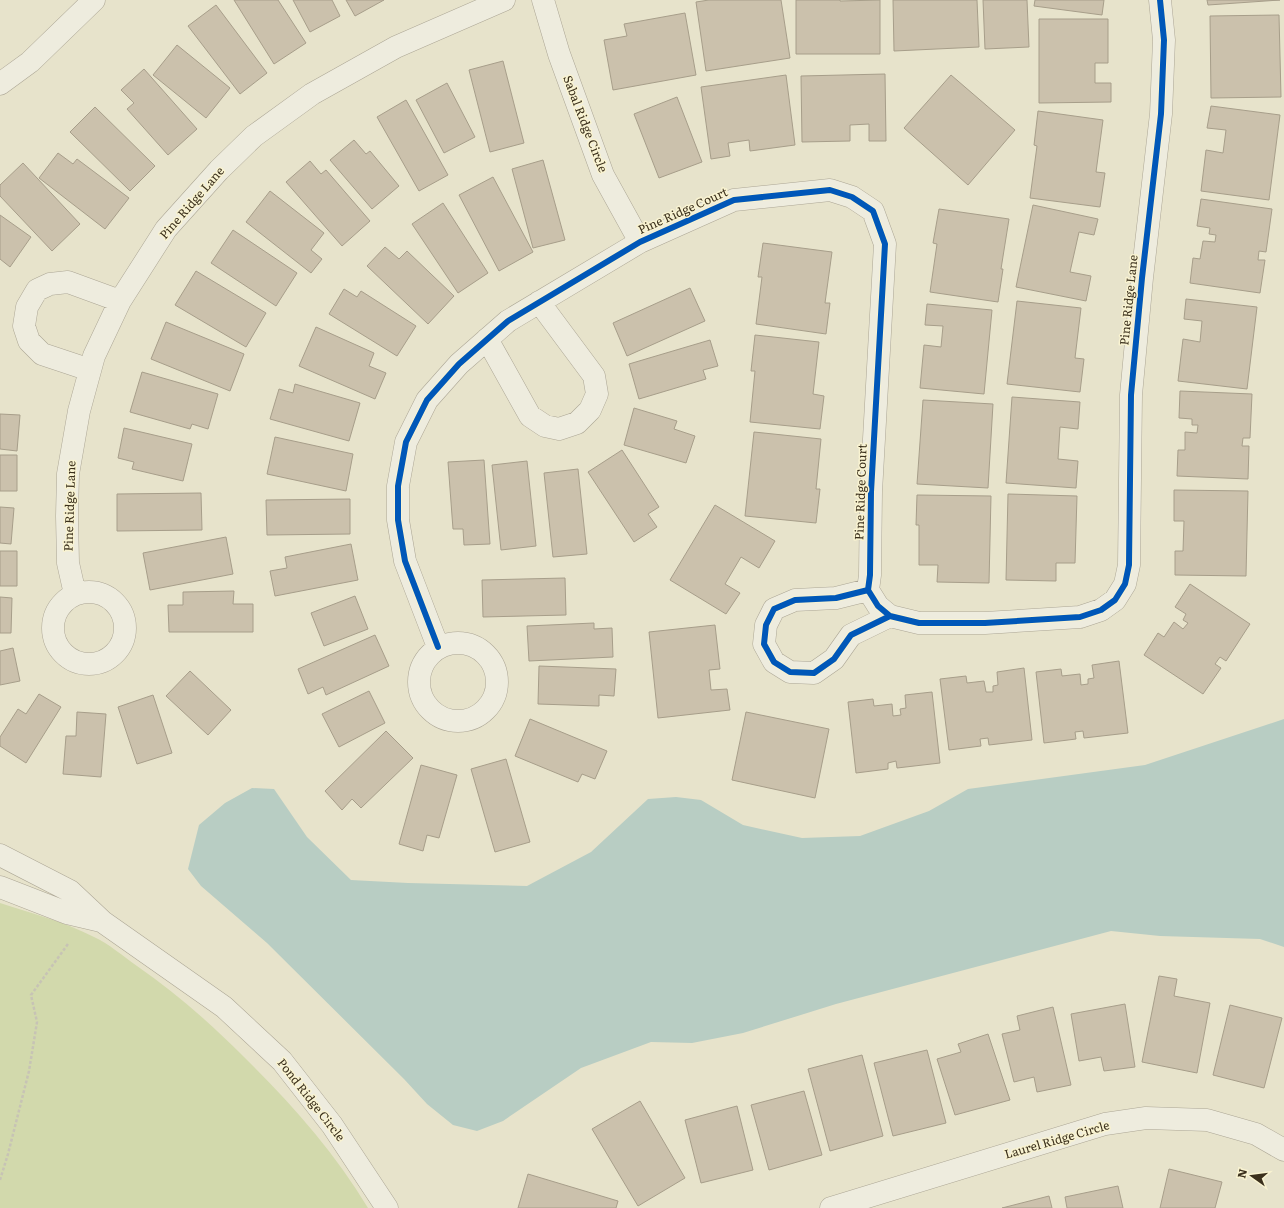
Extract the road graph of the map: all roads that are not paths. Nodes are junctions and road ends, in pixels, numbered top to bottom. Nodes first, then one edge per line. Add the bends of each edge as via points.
1 (94, 0) edge
2 (504, 0) edge
3 (543, 0) edge
4 (1160, 0) edge
5 (0, 84) edge
6 (640, 242) junction
7 (120, 301) junction
8 (539, 302) junction
9 (487, 339) junction
10 (90, 370) junction
11 (868, 590) junction
12 (75, 594) dead end
13 (890, 616) junction
14 (438, 647) dead end
15 (0, 855) edge
16 (0, 887) edge
17 (102, 922) junction
18 (1284, 1150) edge
19 (386, 1208) edge
20 (831, 1208) edge

1 - 5 street via 30,62
2 - 7 street, Pine Ridge Lane via 396,47 312,94 254,136 218,170 166,228
3 - 6 street, Sabal Ridge Circle via 559,54 603,174
4 - 13 street, Pine Ridge Lane via 1164,40 1161,114 1131,395 1129,566 1125,584 1115,600 1101,610 1080,617 985,623 919,623
6 - 8 street, Pine Ridge Court
6 - 11 street, Pine Ridge Court via 734,200 830,190 852,197 873,211 885,244
7 - 10 street, Pine Ridge Lane
7 - 10 street via 68,282 50,284 37,290 26,307 24,326 29,341 42,354
8 - 9 street, Pine Ridge Court via 508,321
8 - 9 street via 594,376 596,394 590,410 577,423 559,429 545,426 530,416
9 - 14 street, Pine Ridge Court via 459,364 427,400 406,442 398,486 398,520 405,561
10 - 12 street, Pine Ridge Lane via 79,411 68,474 68,563
11 - 13 street via 878,606
11 - 13 street via 836,598 795,600 774,609 766,625 764,644 774,662 790,672 814,673 834,659 852,635
15 - 17 street, Pond Ridge Circle via 70,891
16 - 17 street, Pond Ridge Circle via 67,913
17 - 19 street, Pond Ridge Circle via 224,1007 282,1061 332,1125
18 - 20 street, Laurel Ridge Circle via 1256,1134 1206,1120 1146,1118 1105,1124

